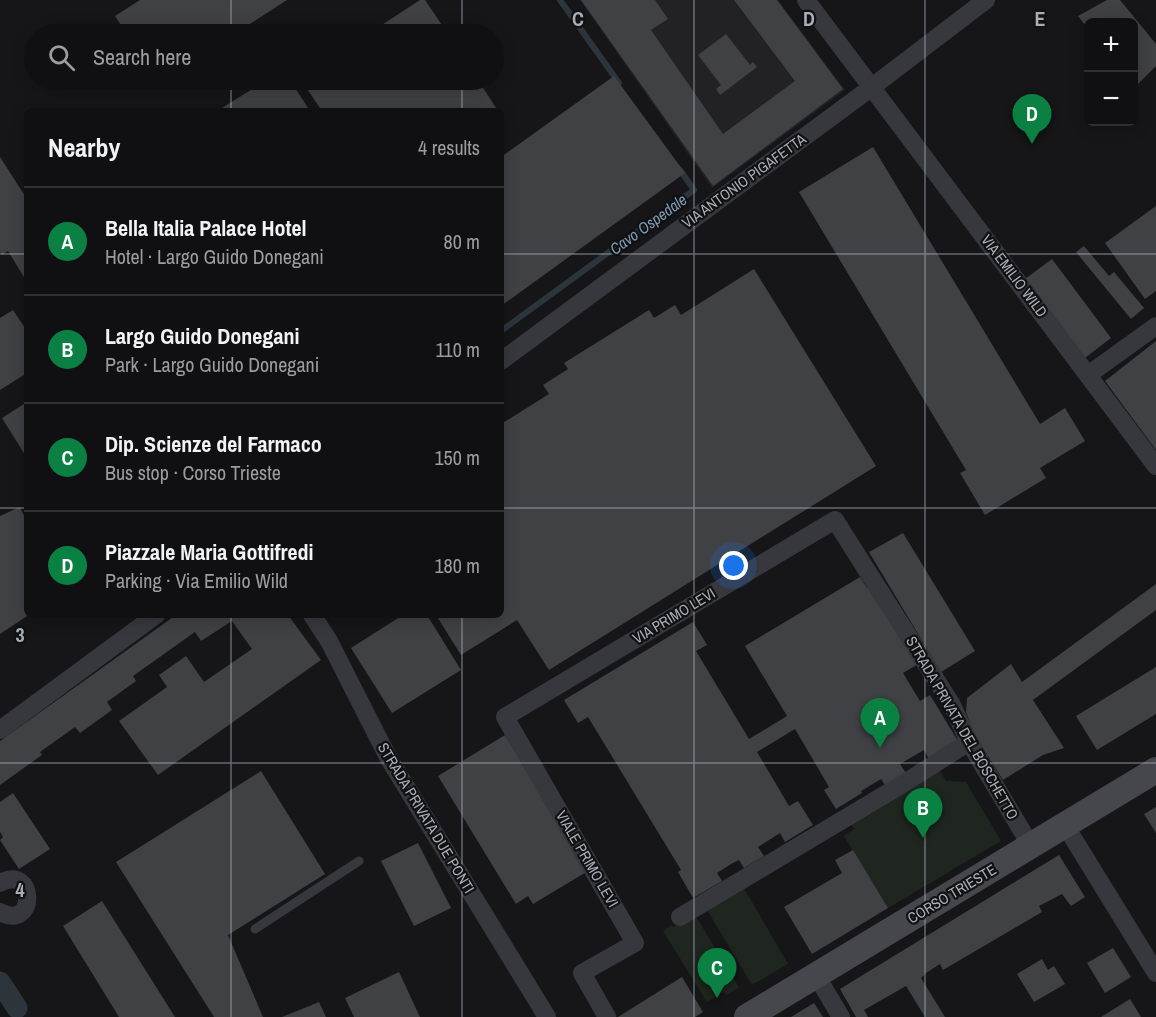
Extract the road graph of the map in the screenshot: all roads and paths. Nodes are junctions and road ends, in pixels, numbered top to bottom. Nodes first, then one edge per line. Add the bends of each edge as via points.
1 (806, 0) edge
2 (986, 0) edge
3 (872, 87) junction
4 (1156, 326) edge
5 (504, 359) edge
6 (1088, 375) junction
7 (1156, 466) edge
8 (835, 520) joint
9 (152, 618) edge
10 (314, 618) edge
11 (545, 694) joint
12 (0, 730) edge
13 (969, 742) junction
14 (1156, 770) edge
15 (1065, 825) junction
16 (1031, 846) junction
17 (359, 861) dead end
18 (3, 876) edge
19 (0, 912) edge
20 (680, 917) dead end
21 (255, 929) dead end
22 (1156, 973) edge
23 (816, 975) junction
24 (547, 1017) edge
25 (607, 1017) edge
26 (747, 1017) edge
27 (841, 1017) edge

1 - 3 street, VIA EMILIO WILD
2 - 3 street, VIA ANTONIO PIGAFETTA
3 - 5 street, VIA ANTONIO PIGAFETTA
3 - 6 street, VIA EMILIO WILD
4 - 6 street
6 - 7 street, VIA EMILIO WILD
8 - 11 street, VIA PRIMO LEVI
8 - 13 street, STRADA PRIVATA DEL BOSCHETTO via 952,705
9 - 12 street
10 - 24 street, STRADA PRIVATA DUE PONTI via 389,759
11 - 25 street, VIALE PRIMO LEVI via 505,717 635,943 582,973
13 - 16 street, STRADA PRIVATA DEL BOSCHETTO
13 - 20 street
14 - 15 main road, CORSO TRIESTE
15 - 16 main road, CORSO TRIESTE
15 - 22 street
16 - 23 main road, CORSO TRIESTE
17 - 21 lane
18 - 19 street via 26,888 29,899 19,914
23 - 26 main road, CORSO TRIESTE
23 - 27 street

